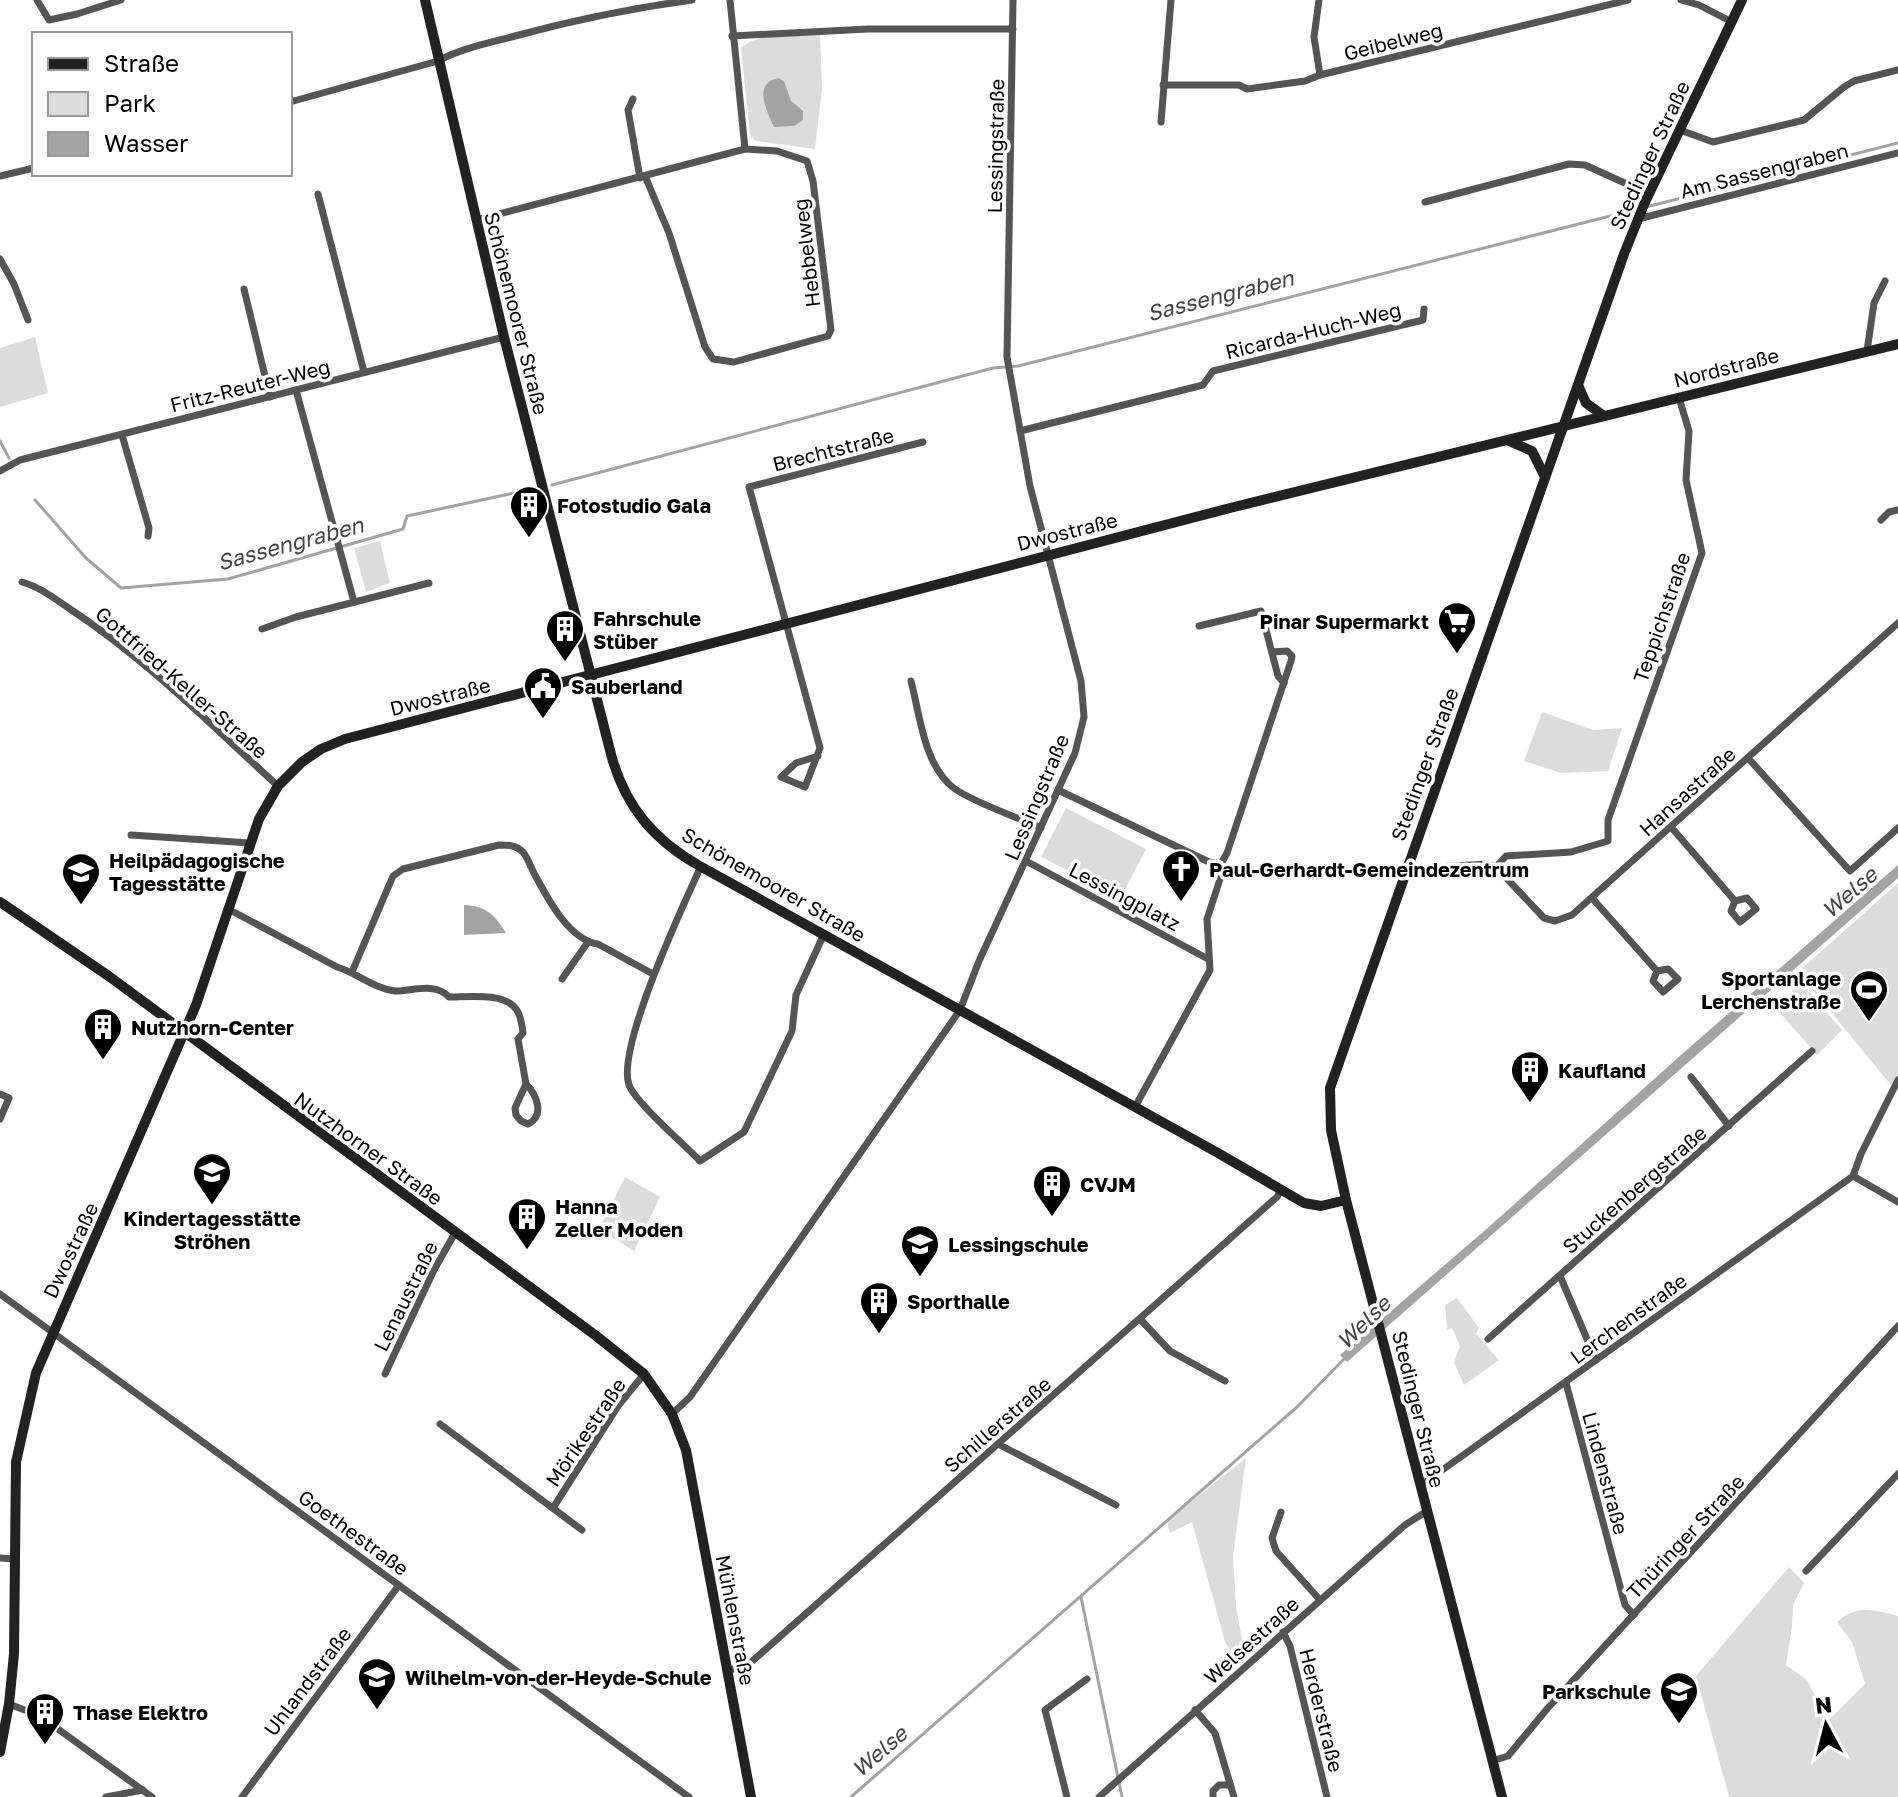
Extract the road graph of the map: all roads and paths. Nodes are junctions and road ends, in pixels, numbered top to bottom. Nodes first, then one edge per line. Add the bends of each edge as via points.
1 (37, 0) edge
2 (121, 0) edge
3 (425, 0) edge
4 (692, 0) edge
5 (730, 0) edge
6 (1013, 0) edge
7 (1171, 0) edge
8 (1319, 0) edge
9 (1628, 0) edge
10 (1681, 0) edge
11 (1742, 0) edge
12 (628, 4) edge
13 (1732, 22) junction
14 (1013, 29) junction
15 (732, 36) junction
16 (438, 61) junction
17 (1898, 70) edge
18 (1320, 75) junction
19 (1163, 85) junction
20 (633, 99) dead end
21 (292, 101) edge
22 (1161, 122) dead end
23 (1680, 130) junction
24 (745, 149) junction
25 (1898, 153) edge
26 (32, 168) edge
27 (0, 176) edge
28 (642, 177) junction
29 (318, 194) dead end
30 (1647, 198) junction
31 (1425, 202) dead end
32 (1639, 216) junction
33 (476, 220) junction
34 (0, 259) edge
35 (1885, 281) dead end
36 (244, 289) dead end
37 (1424, 309) dead end
38 (28, 320) dead end
39 (504, 337) junction
40 (1898, 344) edge
41 (1867, 351) junction
42 (364, 372) junction
43 (1578, 385) junction
44 (296, 390) junction
45 (270, 397) junction
46 (1679, 398) junction
47 (1604, 416) junction
48 (1563, 427) junction
49 (1020, 431) junction
50 (122, 435) junction
51 (1507, 440) junction
52 (923, 442) dead end
53 (2, 469) edge
54 (1545, 477) junction
55 (1898, 510) edge
56 (1881, 520) dead end
57 (148, 536) dead end
58 (1046, 555) junction
59 (22, 582) dead end
60 (429, 583) dead end
61 (354, 602) junction
62 (1898, 623) edge
63 (787, 624) junction
64 (1199, 626) dead end
65 (262, 629) dead end
66 (1272, 652) junction
67 (590, 675) junction
68 (911, 681) dead end
69 (1284, 683) junction
70 (818, 756) junction
71 (1748, 758) junction
72 (278, 786) junction
73 (1058, 790) junction
74 (1671, 827) junction
75 (1041, 828) junction
76 (1898, 828) edge
77 (131, 835) dead end
78 (250, 843) junction
79 (1026, 861) junction
80 (1221, 864) junction
81 (1407, 864) junction
82 (701, 866) junction
83 (1496, 867) junction
84 (1592, 898) junction
85 (1735, 901) dead end
86 (0, 902) edge
87 (230, 910) junction
88 (824, 934) junction
89 (588, 942) junction
90 (1208, 959) junction
91 (1657, 971) dead end
92 (352, 972) junction
93 (653, 974) junction
94 (562, 979) dead end
95 (960, 1010) junction
96 (185, 1033) junction
97 (1812, 1051) dead end
98 (1691, 1077) dead end
99 (1898, 1080) edge
100 (526, 1084) junction
101 (0, 1094) edge
102 (1135, 1107) junction
103 (0, 1119) edge
104 (1729, 1126) junction
105 (1853, 1176) junction
106 (1281, 1190) junction
107 (1346, 1200) junction
108 (1898, 1202) edge
109 (455, 1233) junction
110 (1560, 1276) junction
111 (0, 1294) edge
112 (1140, 1319) junction
113 (1898, 1326) edge
114 (53, 1331) junction
115 (1488, 1339) dead end
116 (1596, 1360) junction
117 (385, 1374) dead end
118 (644, 1374) junction
119 (1225, 1381) dead end
120 (1566, 1383) junction
121 (672, 1414) junction
122 (440, 1424) dead end
123 (998, 1444) junction
124 (686, 1450) joint
125 (1898, 1474) edge
126 (1420, 1486) junction
127 (1116, 1505) dead end
128 (553, 1508) junction
129 (1427, 1511) junction
130 (1281, 1512) dead end
131 (582, 1530) dead end
132 (0, 1558) edge
133 (13, 1559) junction
134 (1806, 1571) dead end
135 (399, 1585) junction
136 (1320, 1600) junction
137 (1634, 1615) junction
138 (1283, 1632) junction
139 (727, 1671) junction
140 (1087, 1679) dead end
141 (9, 1704) junction
142 (1195, 1710) junction
143 (0, 1752) edge
144 (1492, 1761) junction
145 (1229, 1785) junction
146 (143, 1790) junction
147 (106, 1797) edge
148 (152, 1797) edge
149 (242, 1797) edge
150 (689, 1797) edge
151 (751, 1797) edge
152 (1067, 1797) edge
153 (1099, 1797) edge
154 (1213, 1797) edge
155 (1234, 1797) edge
156 (1327, 1797) edge
157 (1502, 1797) edge

1 - 2 street via 49,20
3 - 16 street, Schönemoorer Straße
4 - 12 street
5 - 15 street
6 - 14 street, Lessingstraße
7 - 19 street
8 - 18 street via 1314,37
9 - 18 street, Geibelweg
10 - 13 street
11 - 13 street, Stedinger Straße
12 - 16 street
13 - 23 street, Stedinger Straße
14 - 15 street
14 - 49 street, Lessingstraße via 1007,357
15 - 24 street
16 - 21 street
16 - 33 street, Schönemoorer Straße
17 - 23 street via 1854,81 1804,120 1713,142
18 - 19 street, Geibelweg via 1247,89
19 - 22 street
20 - 28 street via 628,110
23 - 30 street, Stedinger Straße
24 - 28 street
24 - 28 street, Hebbelweg via 777,151 807,161 815,190 831,330 828,336 775,353 734,362 713,359 669,233
25 - 32 street, Am Sassengraben
26 - 27 street
28 - 33 street
29 - 42 street
30 - 31 street via 1585,165 1569,164
30 - 32 street, Stedinger Straße
32 - 43 street, Stedinger Straße
33 - 39 street, Schönemoorer Straße
34 - 38 street
35 - 41 street via 1874,303
36 - 45 street
37 - 49 street, Ricarda-Huch-Weg via 1423,320 1213,371 1203,385
39 - 42 street, Fritz-Reuter-Weg
39 - 67 street, Schönemoorer Straße
40 - 41 street, Nordstraße
41 - 46 street, Nordstraße
42 - 44 street, Fritz-Reuter-Weg
43 - 47 street via 1586,403
43 - 48 street, Stedinger Straße
44 - 45 street, Fritz-Reuter-Weg
44 - 61 street
45 - 50 street, Fritz-Reuter-Weg
46 - 47 street, Nordstraße
46 - 83 street, Teppichstraße via 1689,431 1686,480 1702,553 1608,820 1608,841 1571,852 1506,856
47 - 48 street, Nordstraße
48 - 51 street, Dwostraße
48 - 54 street, Stedinger Straße
49 - 58 street, Lessingstraße
50 - 53 street, Fritz-Reuter-Weg
50 - 57 street
51 - 54 street via 1532,451
51 - 58 street, Dwostraße
52 - 63 street, Brechtstraße via 749,487
54 - 81 street, Stedinger Straße
55 - 56 street
58 - 63 street, Dwostraße
58 - 73 street, Lessingstraße via 1081,681 1084,717
59 - 72 street, Gottfried-Keller-Straße via 135,657
60 - 61 street
61 - 65 street
62 - 71 street, Hansastraße
63 - 67 street, Dwostraße
63 - 70 street
64 - 66 street via 1261,611
66 - 69 street
66 - 69 street via 1292,656
67 - 72 street, Dwostraße via 345,739 311,756
67 - 82 street, Schönemoorer Straße via 616,772 631,805 653,833
68 - 75 street via 928,749 940,773 955,789
69 - 80 street
70 - 70 street via 796,763 781,777 805,787
71 - 74 street, Hansastraße
71 - 76 street via 1850,871
72 - 78 street, Dwostraße
73 - 75 street, Lessingstraße
73 - 80 street
74 - 84 street, Hansastraße
74 - 85 street
75 - 79 street, Lessingstraße
77 - 78 street
78 - 87 street, Dwostraße
79 - 90 street, Lessingplatz
79 - 95 street, Lessingstraße
80 - 90 street via 1207,919
81 - 83 street
81 - 107 street, Stedinger Straße via 1330,1088 1331,1130
82 - 88 street, Schönemoorer Straße
82 - 93 street
83 - 84 street, Hansastraße via 1544,918 1555,921 1572,915
84 - 91 street
86 - 96 street, Nutzhorner Straße
87 - 92 street
87 - 96 street, Dwostraße
88 - 93 street via 796,995 792,1031 744,1132 700,1161 629,1085 629,1059
88 - 95 street, Schönemoorer Straße
89 - 92 street via 569,926 523,852 499,845 393,876
89 - 93 street
89 - 94 street
90 - 102 street via 1210,970
92 - 100 street via 361,981 396,991 414,987 444,991 449,997 511,1003 519,1011
95 - 102 street, Schönemoorer Straße
95 - 121 street, Lessingstraße via 690,1397
96 - 109 street, Nutzhorner Straße
96 - 114 street, Dwostraße
97 - 104 street, Stuckenbergstraße
98 - 104 street, Stuckenbergstraße
99 - 105 street
100 - 100 street via 515,1108 528,1124 538,1114 534,1092
101 - 103 street via 9,1098
102 - 106 street, Schönemoorer Straße
104 - 110 street, Stuckenbergstraße
105 - 108 street
105 - 116 street, Lerchenstraße
106 - 107 street, Schönemoorer Straße via 1312,1206
106 - 112 street, Schillerstraße
107 - 126 street, Stedinger Straße
109 - 117 street, Lenaustraße
109 - 118 street, Nutzhorner Straße
110 - 115 street, Stuckenbergstraße
110 - 116 street, Stuckenbergstraße
111 - 114 street, Goethestraße
112 - 119 street via 1170,1351
112 - 123 street, Schillerstraße
113 - 137 street, Thüringer Straße
114 - 133 street, Dwostraße via 29,1396 17,1451
114 - 135 street, Goethestraße
116 - 120 street, Lerchenstraße
118 - 121 street, Nutzhorner Straße
118 - 128 street, Mörikestraße
120 - 126 street, Lerchenstraße
120 - 137 street, Lindenstraße via 1625,1605
121 - 124 street, Nutzhorner Straße
122 - 128 street, Mörikestraße
123 - 127 street
123 - 139 street, Schillerstraße via 749,1664
124 - 139 street, Mühlenstraße
125 - 134 street
126 - 129 street, Stedinger Straße
128 - 131 street, Mörikestraße
129 - 136 street, Welsestraße
129 - 144 street, Stedinger Straße
130 - 136 street via 1272,1538 1276,1551
132 - 133 street
133 - 141 street, Dwostraße
135 - 149 street, Uhlandstraße
135 - 150 street, Goethestraße
136 - 138 street, Welsestraße
137 - 144 street, Thüringer Straße via 1508,1756
138 - 142 street, Welsestraße
138 - 156 street, Herderstraße
139 - 151 street, Mühlenstraße
140 - 152 street via 1045,1710
141 - 143 street, Dwostraße
141 - 146 street via 40,1716
142 - 145 street via 1215,1733
142 - 153 street, Welsestraße
144 - 157 street, Stedinger Straße
145 - 154 street via 1219,1785
145 - 155 street
146 - 147 street
146 - 148 street

